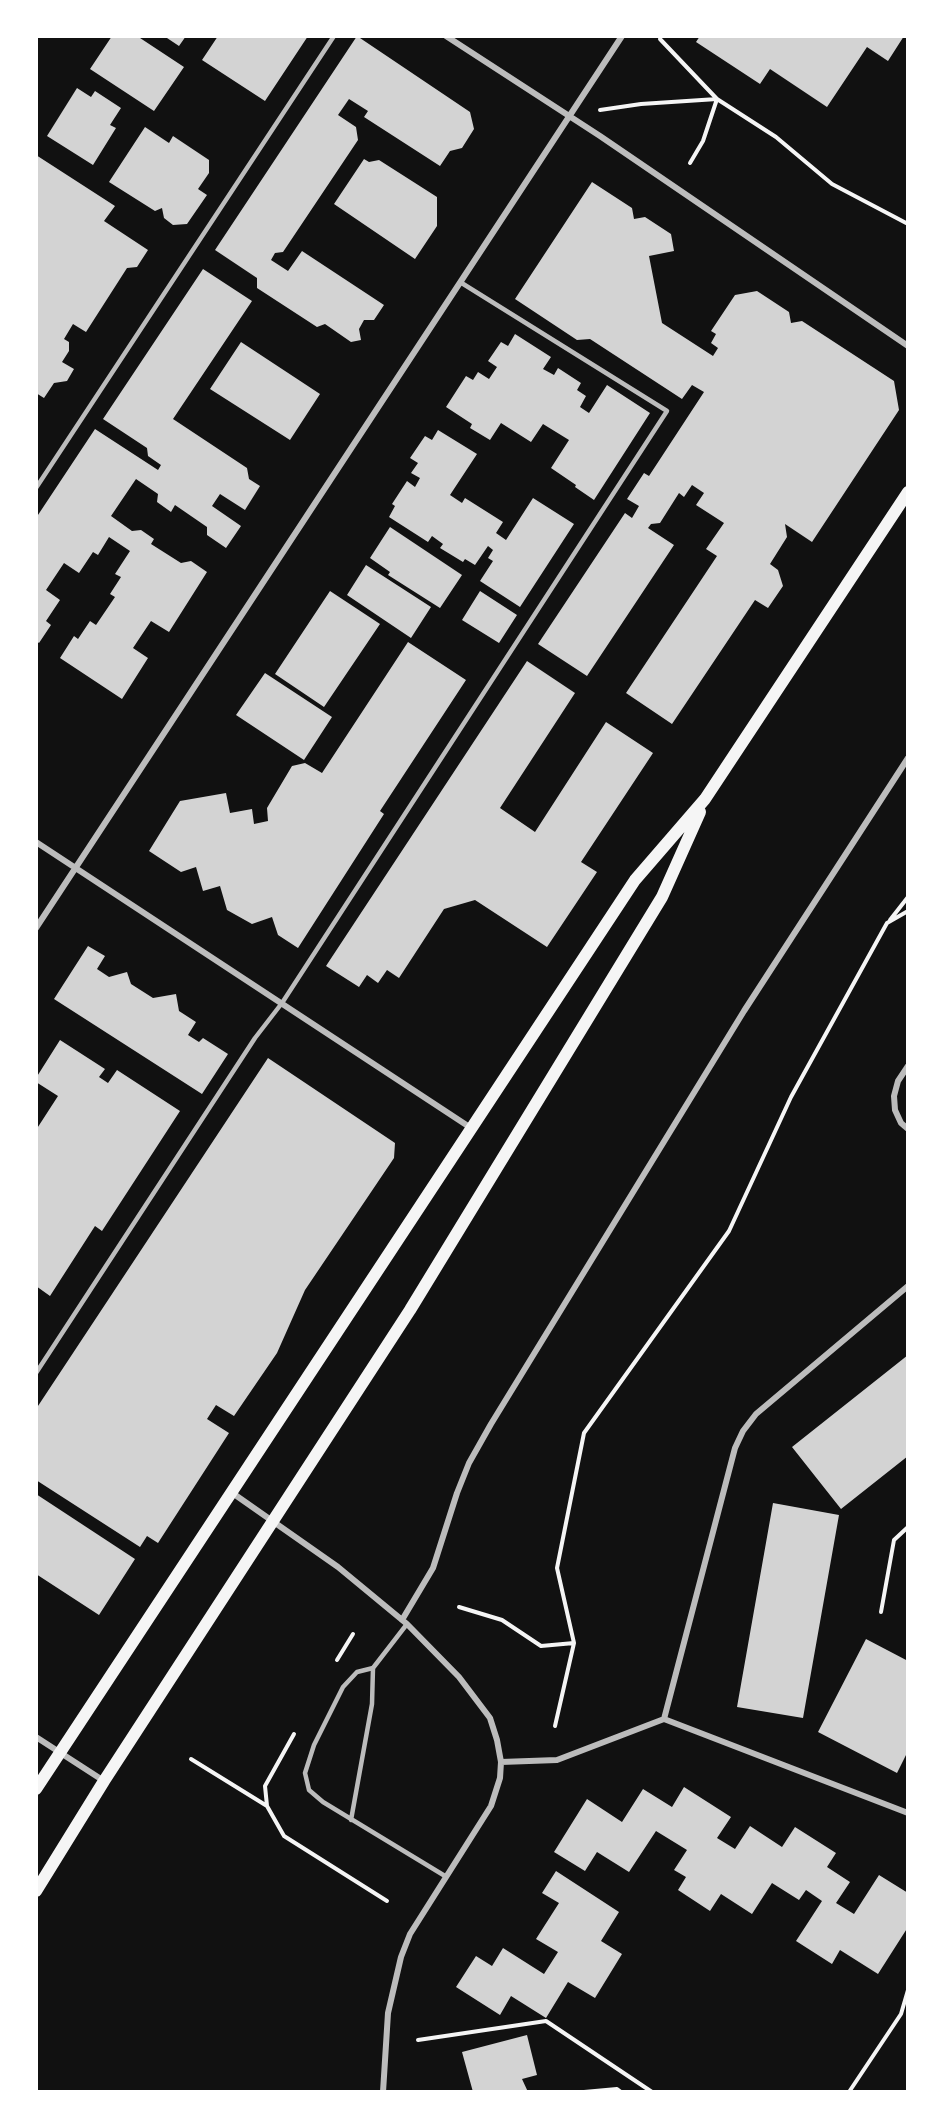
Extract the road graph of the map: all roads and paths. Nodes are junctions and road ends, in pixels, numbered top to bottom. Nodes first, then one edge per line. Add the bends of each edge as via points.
1 (334, 36) edge
2 (446, 36) edge
3 (622, 36) edge
4 (660, 39) dead end
5 (717, 99) junction
6 (619, 106) dead end
7 (569, 116) junction
8 (690, 163) dead end
9 (908, 224) edge
10 (460, 282) junction
11 (908, 346) edge
12 (36, 488) edge
13 (908, 492) edge
14 (908, 758) edge
15 (705, 800) junction
16 (36, 842) edge
17 (75, 868) junction
18 (908, 897) edge
19 (908, 911) edge
20 (887, 923) junction
21 (36, 928) edge
22 (282, 1003) junction
23 (908, 1066) edge
24 (471, 1128) junction
25 (908, 1129) edge
26 (908, 1286) edge
27 (36, 1373) edge
28 (231, 1491) junction
29 (273, 1520) junction
30 (908, 1527) edge
31 (459, 1607) dead end
32 (881, 1612) dead end
33 (405, 1622) junction
34 (574, 1643) junction
35 (373, 1668) junction
36 (664, 1719) junction
37 (555, 1726) dead end
38 (36, 1737) edge
39 (60, 1752) junction
40 (191, 1759) dead end
41 (501, 1762) junction
42 (104, 1781) junction
43 (36, 1789) edge
44 (267, 1806) dead end
45 (908, 1813) edge
46 (351, 1820) junction
47 (445, 1876) junction
48 (36, 1891) edge
49 (908, 1990) edge
50 (418, 2040) dead end
51 (649, 2091) edge
52 (383, 2092) edge
53 (584, 2092) edge
54 (621, 2092) edge
55 (849, 2092) edge

1 - 12 lane
2 - 7 street
3 - 7 street
4 - 5 path
5 - 6 path
5 - 8 path via 703,141
5 - 9 path via 776,137 832,184
7 - 10 street
7 - 11 street
10 - 17 street
10 - 22 lane via 667,411
13 - 15 main road
14 - 33 street via 744,1011 491,1424 469,1463 433,1568
15 - 24 main road via 635,880
15 - 29 main road via 662,897 410,1310
16 - 17 street
17 - 21 street
17 - 22 street
18 - 20 path
19 - 20 path
20 - 34 path via 791,1096 729,1231 584,1433 557,1568
22 - 24 street
22 - 27 lane via 255,1038
23 - 25 street via 894,1096 895,1110
24 - 28 main road
26 - 36 street via 756,1414 743,1431 735,1448
28 - 29 street
28 - 39 main road
29 - 33 street
29 - 42 main road
30 - 32 path via 894,1540
31 - 34 path via 502,1620 541,1646
33 - 35 lane
33 - 41 street via 459,1677 490,1718
34 - 37 path
35 - 46 lane via 372,1704
35 - 46 lane via 357,1672 343,1687 314,1744 305,1773 309,1790
36 - 41 street via 557,1760
36 - 45 street
38 - 39 street
39 - 42 street
39 - 43 main road
40 - 44 path
41 - 47 street via 491,1806
42 - 48 main road
46 - 47 lane
47 - 52 street via 411,1934 397,1972 388,2013
49 - 55 path via 902,2014
50 - 51 path via 546,2020
53 - 54 path

